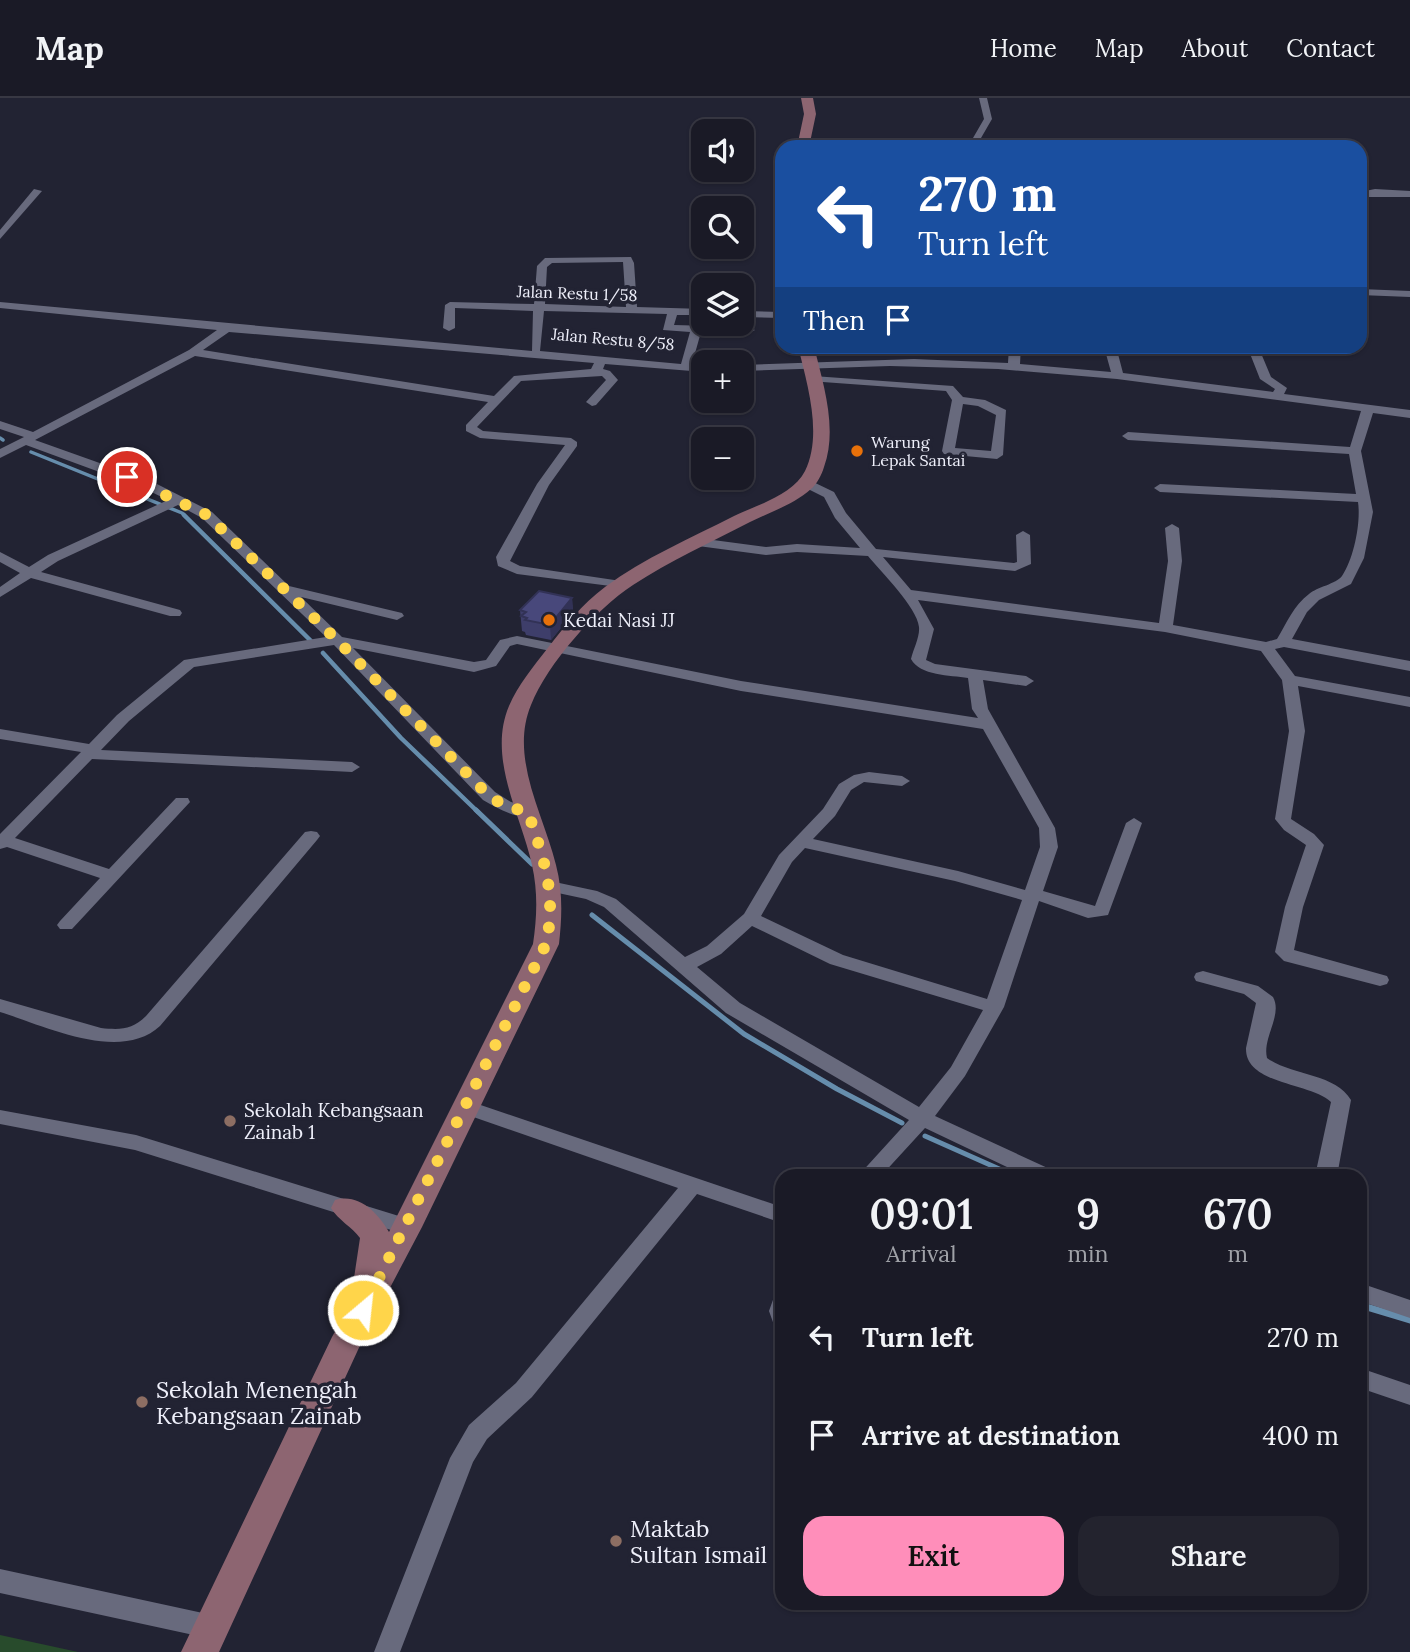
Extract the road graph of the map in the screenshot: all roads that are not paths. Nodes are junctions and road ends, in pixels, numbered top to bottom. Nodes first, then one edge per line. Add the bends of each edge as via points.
1 (807, 98) edge
2 (983, 98) edge
3 (804, 140) edge
4 (978, 140) edge
5 (37, 191) dead end
6 (1367, 194) edge
7 (1410, 194) edge
8 (0, 236) edge
9 (1367, 292) edge
10 (1410, 294) edge
11 (0, 305) edge
12 (537, 307) junction
13 (632, 310) junction
14 (673, 312) junction
15 (691, 312) edge
16 (754, 314) edge
17 (775, 315) edge
18 (227, 328) junction
19 (449, 328) dead end
20 (691, 330) edge
21 (694, 336) edge
22 (536, 349) junction
23 (193, 352) junction
24 (513, 353) junction
25 (1014, 354) edge
26 (1112, 354) edge
27 (1255, 354) edge
28 (686, 365) junction
29 (598, 366) junction
30 (691, 366) edge
31 (811, 366) edge
32 (1014, 367) junction
33 (754, 368) edge
34 (691, 373) edge
35 (754, 373) edge
36 (1118, 375) junction
37 (1278, 395) junction
38 (495, 400) junction
39 (958, 400) junction
40 (592, 402) dead end
41 (1368, 409) junction
42 (1410, 414) edge
43 (0, 425) edge
44 (1128, 436) dead end
45 (30, 438) junction
46 (3, 449) edge
47 (1355, 451) junction
48 (807, 483) junction
49 (1160, 488) dead end
50 (1365, 498) junction
51 (171, 504) junction
52 (1172, 528) dead end
53 (1023, 535) dead end
54 (698, 542) junction
55 (871, 552) junction
56 (0, 556) edge
57 (31, 574) junction
58 (621, 585) junction
59 (285, 589) junction
60 (0, 593) edge
61 (907, 594) junction
62 (350, 603) junction
63 (175, 614) dead end
64 (397, 615) dead end
65 (314, 618) junction
66 (1165, 628) junction
67 (337, 640) junction
68 (1283, 642) junction
69 (1266, 647) junction
70 (558, 648) junction
71 (1410, 666) edge
72 (975, 674) junction
73 (1290, 680) junction
74 (1026, 681) dead end
75 (1410, 702) edge
76 (989, 725) junction
77 (0, 734) edge
78 (90, 752) junction
79 (352, 767) dead end
80 (902, 780) dead end
81 (182, 802) dead end
82 (528, 812) junction
83 (1134, 823) dead end
84 (311, 836) dead end
85 (2, 842) edge
86 (802, 842) junction
87 (112, 876) junction
88 (550, 886) junction
89 (1031, 895) junction
90 (751, 918) junction
91 (66, 925) dead end
92 (682, 967) junction
93 (1203, 977) dead end
94 (1381, 980) dead end
95 (0, 1005) edge
96 (994, 1007) junction
97 (466, 1107) junction
98 (0, 1117) edge
99 (922, 1118) junction
100 (875, 1169) edge
101 (1030, 1169) edge
102 (1327, 1169) edge
103 (692, 1184) junction
104 (346, 1208) junction
105 (775, 1212) edge
106 (407, 1227) junction
107 (1367, 1294) edge
108 (1410, 1309) edge
109 (363, 1310) junction
110 (1367, 1380) edge
111 (1410, 1395) edge
112 (0, 1581) edge
113 (206, 1639) edge
114 (387, 1652) edge

1 - 3 main road via 810,114
2 - 4 street via 988,119
5 - 8 street
6 - 7 street
9 - 10 street
11 - 18 street
12 - 13 street, Jalan Restu 1/58
12 - 13 street via 542,266 549,260 627,258
12 - 19 street, Jalan Restu 1/58 via 450,305
12 - 22 street
13 - 14 street, Jalan Restu 1/58
14 - 15 street, Jalan Restu 1/58
14 - 20 street via 667,328
16 - 17 street
18 - 23 street
18 - 24 street
21 - 28 street
22 - 24 street, Jalan Restu 8/58
22 - 28 street, Jalan Restu 8/58
23 - 38 street
23 - 45 street
24 - 29 street
25 - 32 street
26 - 36 street
27 - 37 street via 1266,379 1280,388
28 - 29 street
28 - 30 street
29 - 34 street
29 - 38 street via 523,376
29 - 40 street via 612,380
31 - 32 street via 938,363
31 - 33 street
31 - 35 street
31 - 39 street via 949,388
31 - 48 main road via 820,461
32 - 36 street
36 - 37 street
37 - 41 street
38 - 58 street via 470,428 472,432 571,442 543,484 503,563 517,570
39 - 39 street via 981,403 1002,413 998,455 948,451
41 - 42 street
41 - 47 street
43 - 45 street
44 - 47 street
45 - 46 street
45 - 51 street via 148,485
47 - 50 street
48 - 54 main road
48 - 55 street via 828,495
49 - 50 street
50 - 68 street via 1357,558 1346,581 1314,594
51 - 57 street via 53,558
51 - 59 street via 207,515
52 - 66 street via 1175,561
53 - 55 street via 1024,564 1015,567
54 - 55 street via 766,551
54 - 58 main road
55 - 61 street
56 - 57 street
57 - 60 street
57 - 63 street
58 - 70 main road
59 - 62 street
59 - 65 street
61 - 66 street
61 - 72 street via 927,629 920,663
62 - 64 street
62 - 65 street
65 - 67 street
66 - 69 street
67 - 70 street via 474,667 491,663 511,640
67 - 78 street via 189,663
67 - 82 street via 489,796
68 - 69 street
68 - 71 street
69 - 73 street
70 - 76 street via 741,686
70 - 82 main road via 527,693 515,722 515,762
72 - 74 street
72 - 76 street via 980,709
73 - 75 street
73 - 94 street via 1297,728 1283,819 1315,845 1284,952
76 - 89 street via 1047,828 1049,847
77 - 78 street
78 - 79 street
78 - 85 street
80 - 86 street via 869,777 852,782
81 - 87 street
82 - 88 main road
83 - 89 street via 1102,911 1079,910
84 - 95 street via 139,1032 117,1036 90,1032
85 - 87 street
86 - 89 street
86 - 90 street via 780,867
87 - 91 street
88 - 92 street via 610,903
88 - 97 main road via 552,919 546,944
89 - 96 street
90 - 92 street via 714,950
90 - 96 street via 848,961
92 - 99 street via 733,1008
93 - 102 street via 1263,996 1266,1005 1256,1054 1260,1064 1332,1091 1341,1100
96 - 99 street via 958,1071
97 - 103 street
97 - 106 main road
98 - 104 street via 136,1143
99 - 100 street
99 - 101 street
103 - 105 street
103 - 114 street via 524,1390 478,1432 462,1458
104 - 106 street
104 - 109 main road via 376,1236
106 - 109 main road
107 - 108 street
109 - 113 main road
110 - 111 street
112 - 113 street

